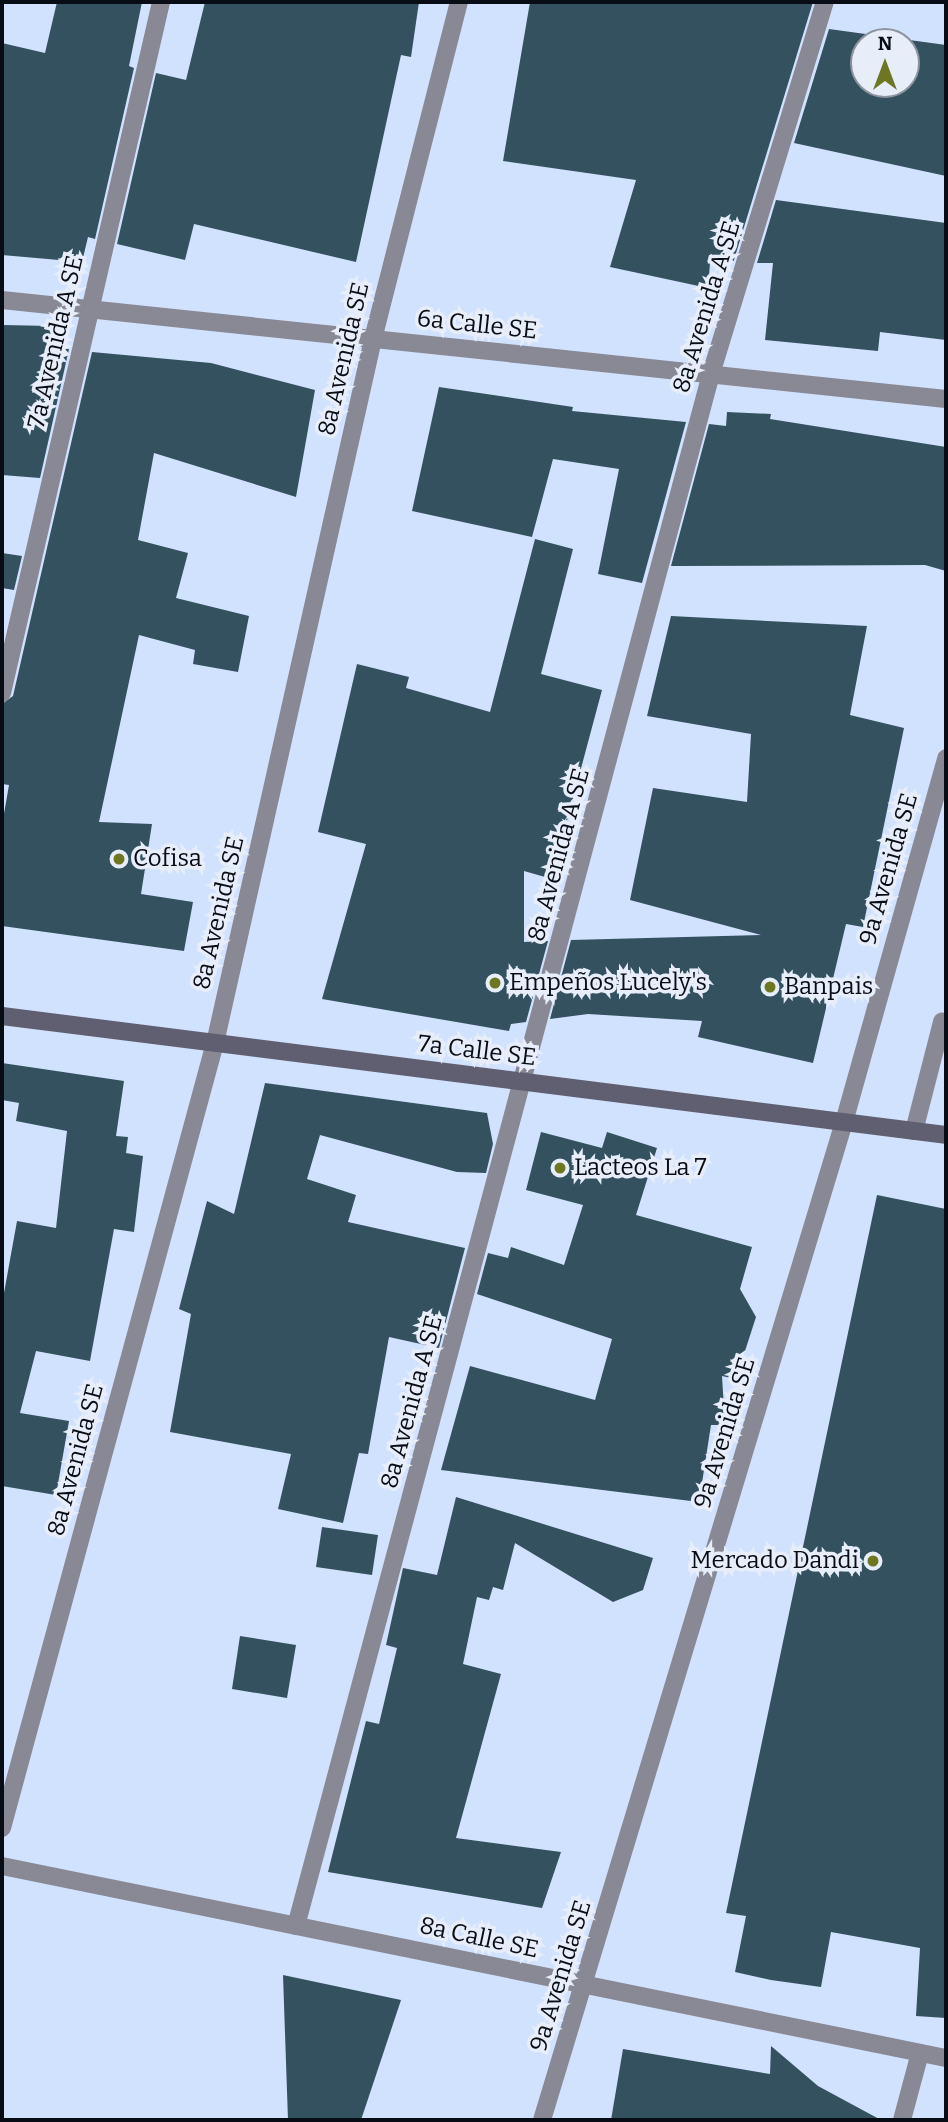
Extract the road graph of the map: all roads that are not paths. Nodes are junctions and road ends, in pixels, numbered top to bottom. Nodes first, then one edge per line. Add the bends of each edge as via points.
1 (161, 2) edge
2 (459, 2) edge
3 (825, 2) edge
4 (2, 300) edge
5 (87, 309) junction
6 (373, 339) junction
7 (711, 374) junction
8 (946, 399) edge
9 (2, 693) edge
10 (946, 758) edge
11 (2, 1016) edge
12 (942, 1022) dead end
13 (215, 1043) junction
14 (524, 1082) junction
15 (844, 1122) junction
16 (914, 1131) junction
17 (946, 1135) edge
18 (2, 1828) edge
19 (2, 1866) edge
20 (296, 1926) junction
21 (585, 1985) junction
22 (920, 2053) junction
23 (946, 2058) edge
24 (542, 2120) edge
25 (902, 2120) edge

1 - 5 street, 7a Avenida A SE
2 - 6 street, 8a Avenida SE
3 - 7 street, 8a Avenida A SE
4 - 5 street, 6a Calle SE
5 - 6 street, 6a Calle SE
5 - 9 street, 7a Avenida A SE
6 - 7 street, 6a Calle SE
6 - 13 street, 8a Avenida SE
7 - 8 street, 6a Calle SE
7 - 14 street, 8a Avenida A SE
10 - 15 street, 9a Avenida SE
11 - 13 main road, 7a Calle SE
12 - 16 street
13 - 14 main road, 7a Calle SE
13 - 18 street, 8a Avenida SE
14 - 15 main road, 7a Calle SE
14 - 20 street, 8a Avenida A SE
15 - 16 main road, 7a Calle SE
15 - 21 street, 9a Avenida SE
16 - 17 main road, 7a Calle SE
19 - 20 street, 8a Calle SE
20 - 21 street, 8a Calle SE
21 - 22 street, 8a Calle SE
21 - 24 street, 9a Avenida SE
22 - 23 street, 8a Calle SE
22 - 25 street

